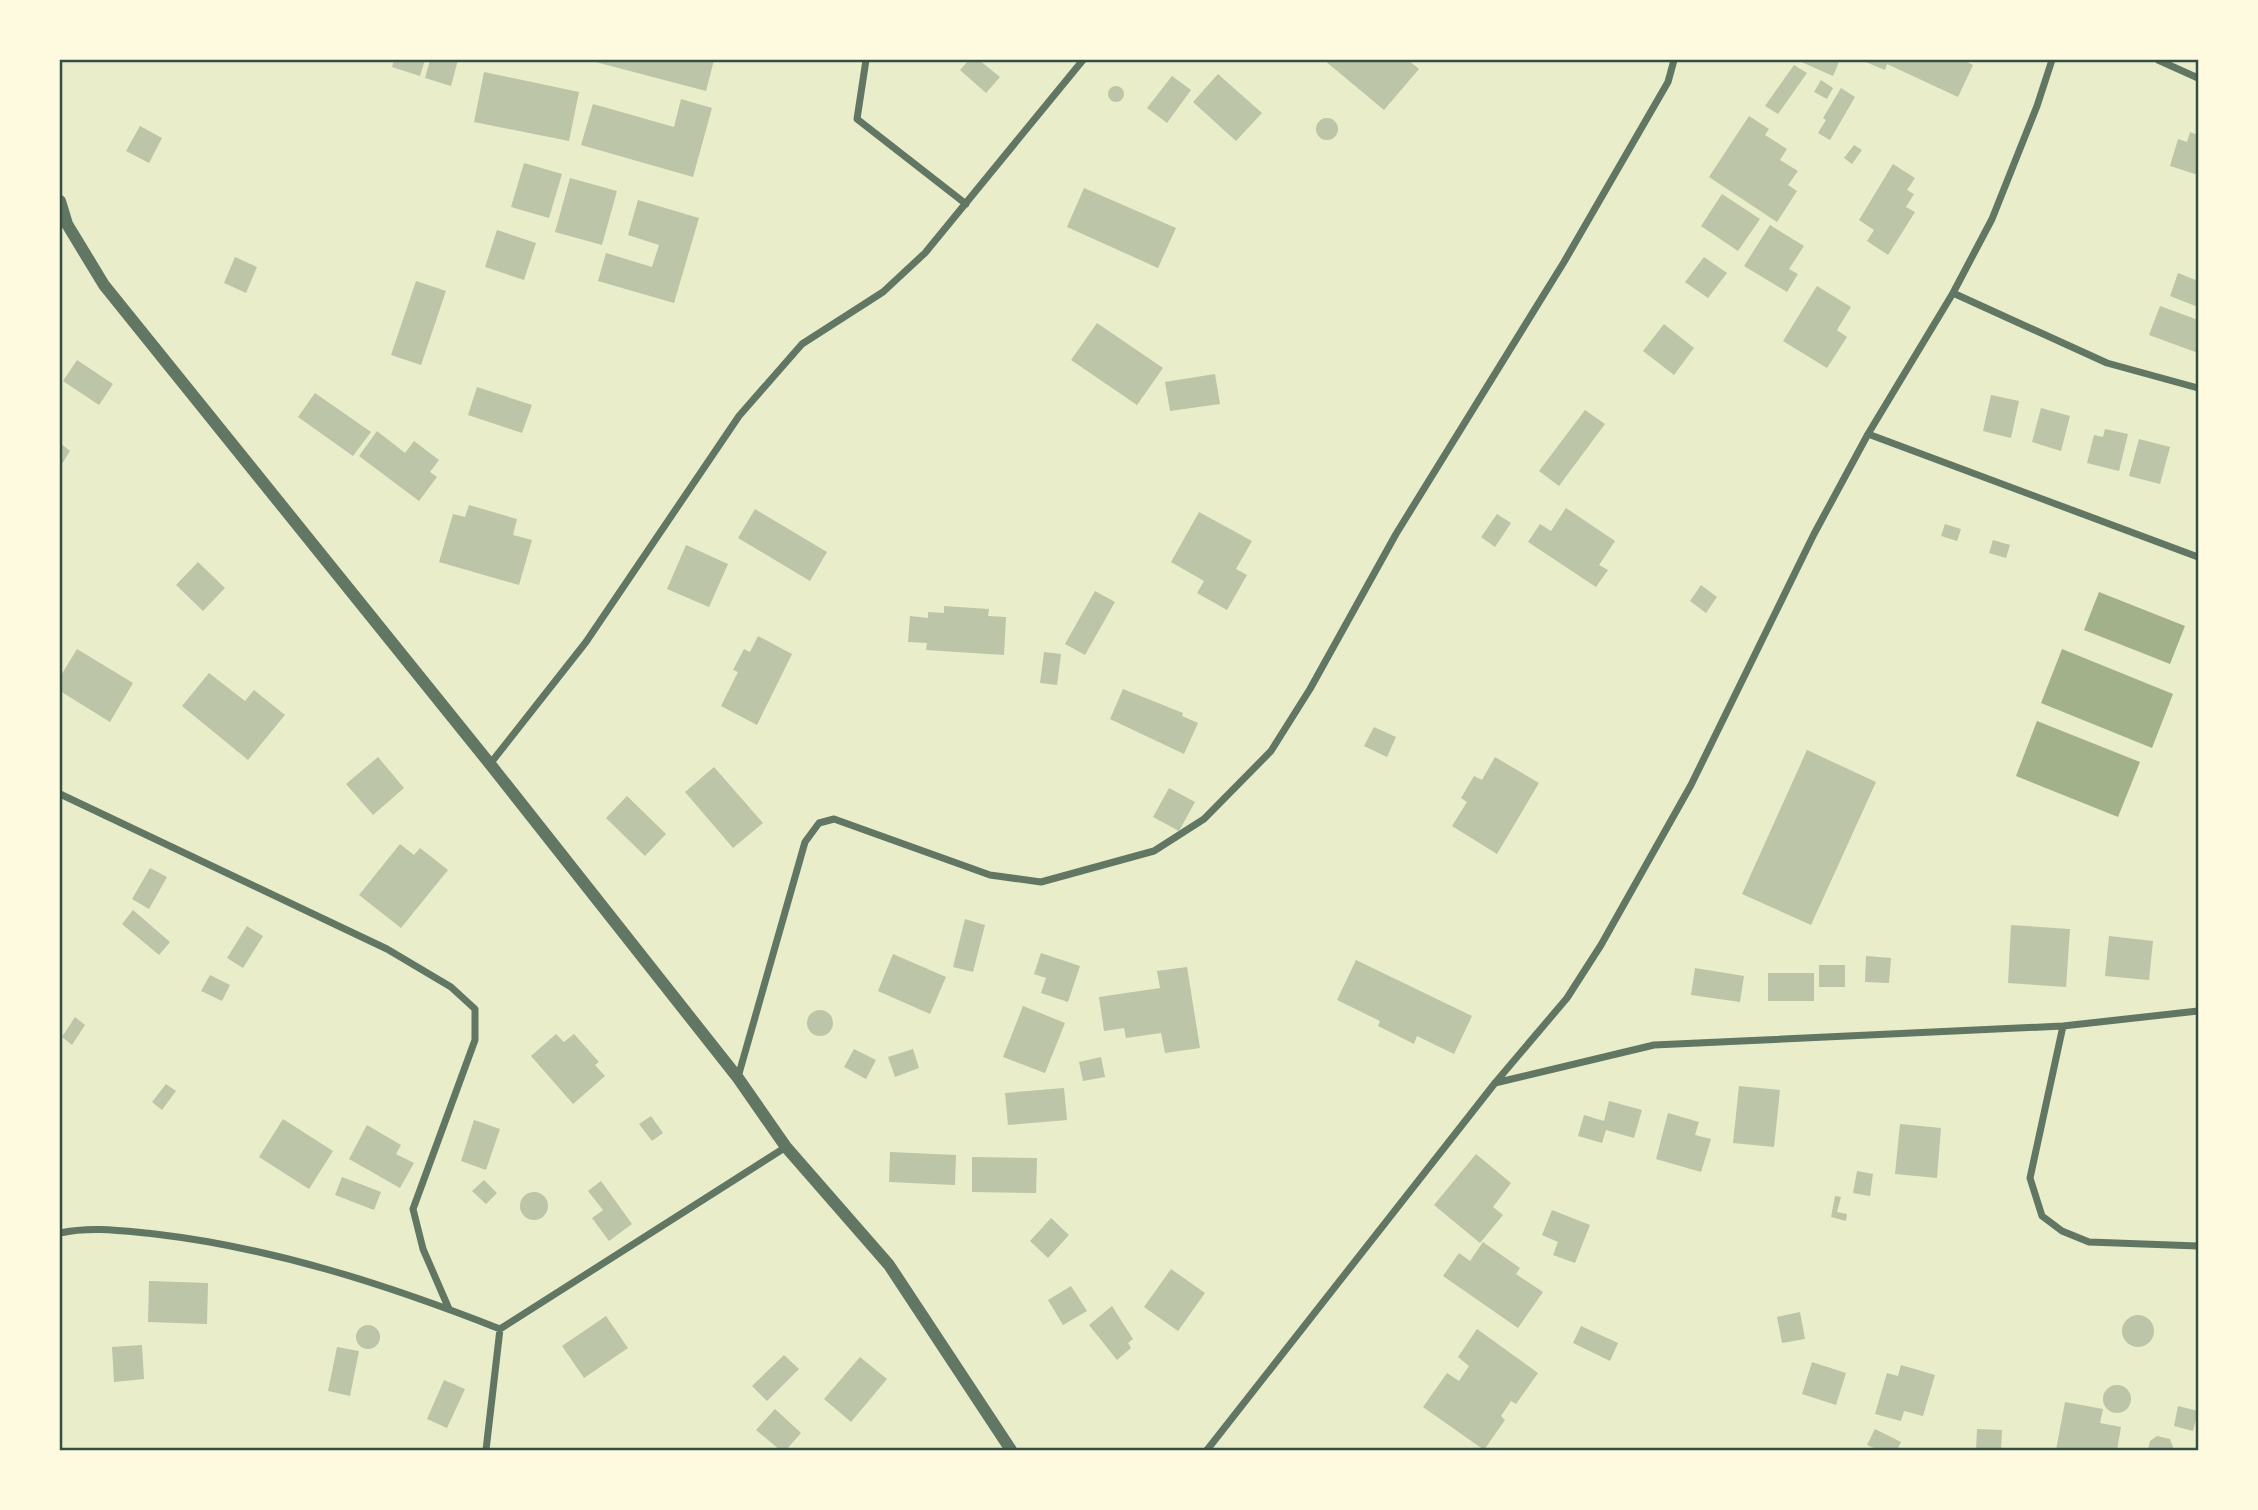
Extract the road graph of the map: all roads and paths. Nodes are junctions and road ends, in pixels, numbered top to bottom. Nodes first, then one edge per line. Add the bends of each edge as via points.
1 (866, 60) edge
2 (1083, 60) edge
3 (1674, 60) edge
4 (2052, 60) edge
5 (2158, 60) edge
6 (2199, 78) edge
7 (60, 201) edge
8 (966, 204) junction
9 (1954, 293) junction
10 (2199, 388) edge
11 (1868, 435) junction
12 (2199, 557) edge
13 (490, 765) junction
14 (60, 794) edge
15 (2199, 1011) edge
16 (2063, 1026) junction
17 (738, 1079) junction
18 (1495, 1083) junction
19 (786, 1147) junction
20 (60, 1233) edge
21 (2199, 1245) edge
22 (449, 1309) junction
23 (500, 1329) junction
24 (486, 1451) edge
25 (1012, 1451) edge
26 (1207, 1451) edge

1 - 8 street via 857,119
2 - 8 street
3 - 17 street via 1668,82 1564,262 1396,534 1270,751 1204,819 1154,851 1041,882 990,875 834,819 819,823 805,842
4 - 9 street via 1992,219
5 - 6 street
7 - 13 street via 67,224 104,285
8 - 13 street via 925,253 883,292 802,344 739,416 586,642
9 - 10 street via 2107,363
9 - 11 street
11 - 12 street
11 - 18 street via 1814,534 1691,785 1601,945 1567,998
13 - 17 street
14 - 22 street via 387,948 451,987 475,1009 475,1040 413,1209 423,1249
15 - 16 street
16 - 18 street via 1654,1045
16 - 21 street via 2030,1178 2042,1216 2089,1242
17 - 19 street
18 - 26 street
19 - 23 street
19 - 25 street via 889,1265
20 - 22 street via 105,1229 280,1254
22 - 23 street
23 - 24 street

